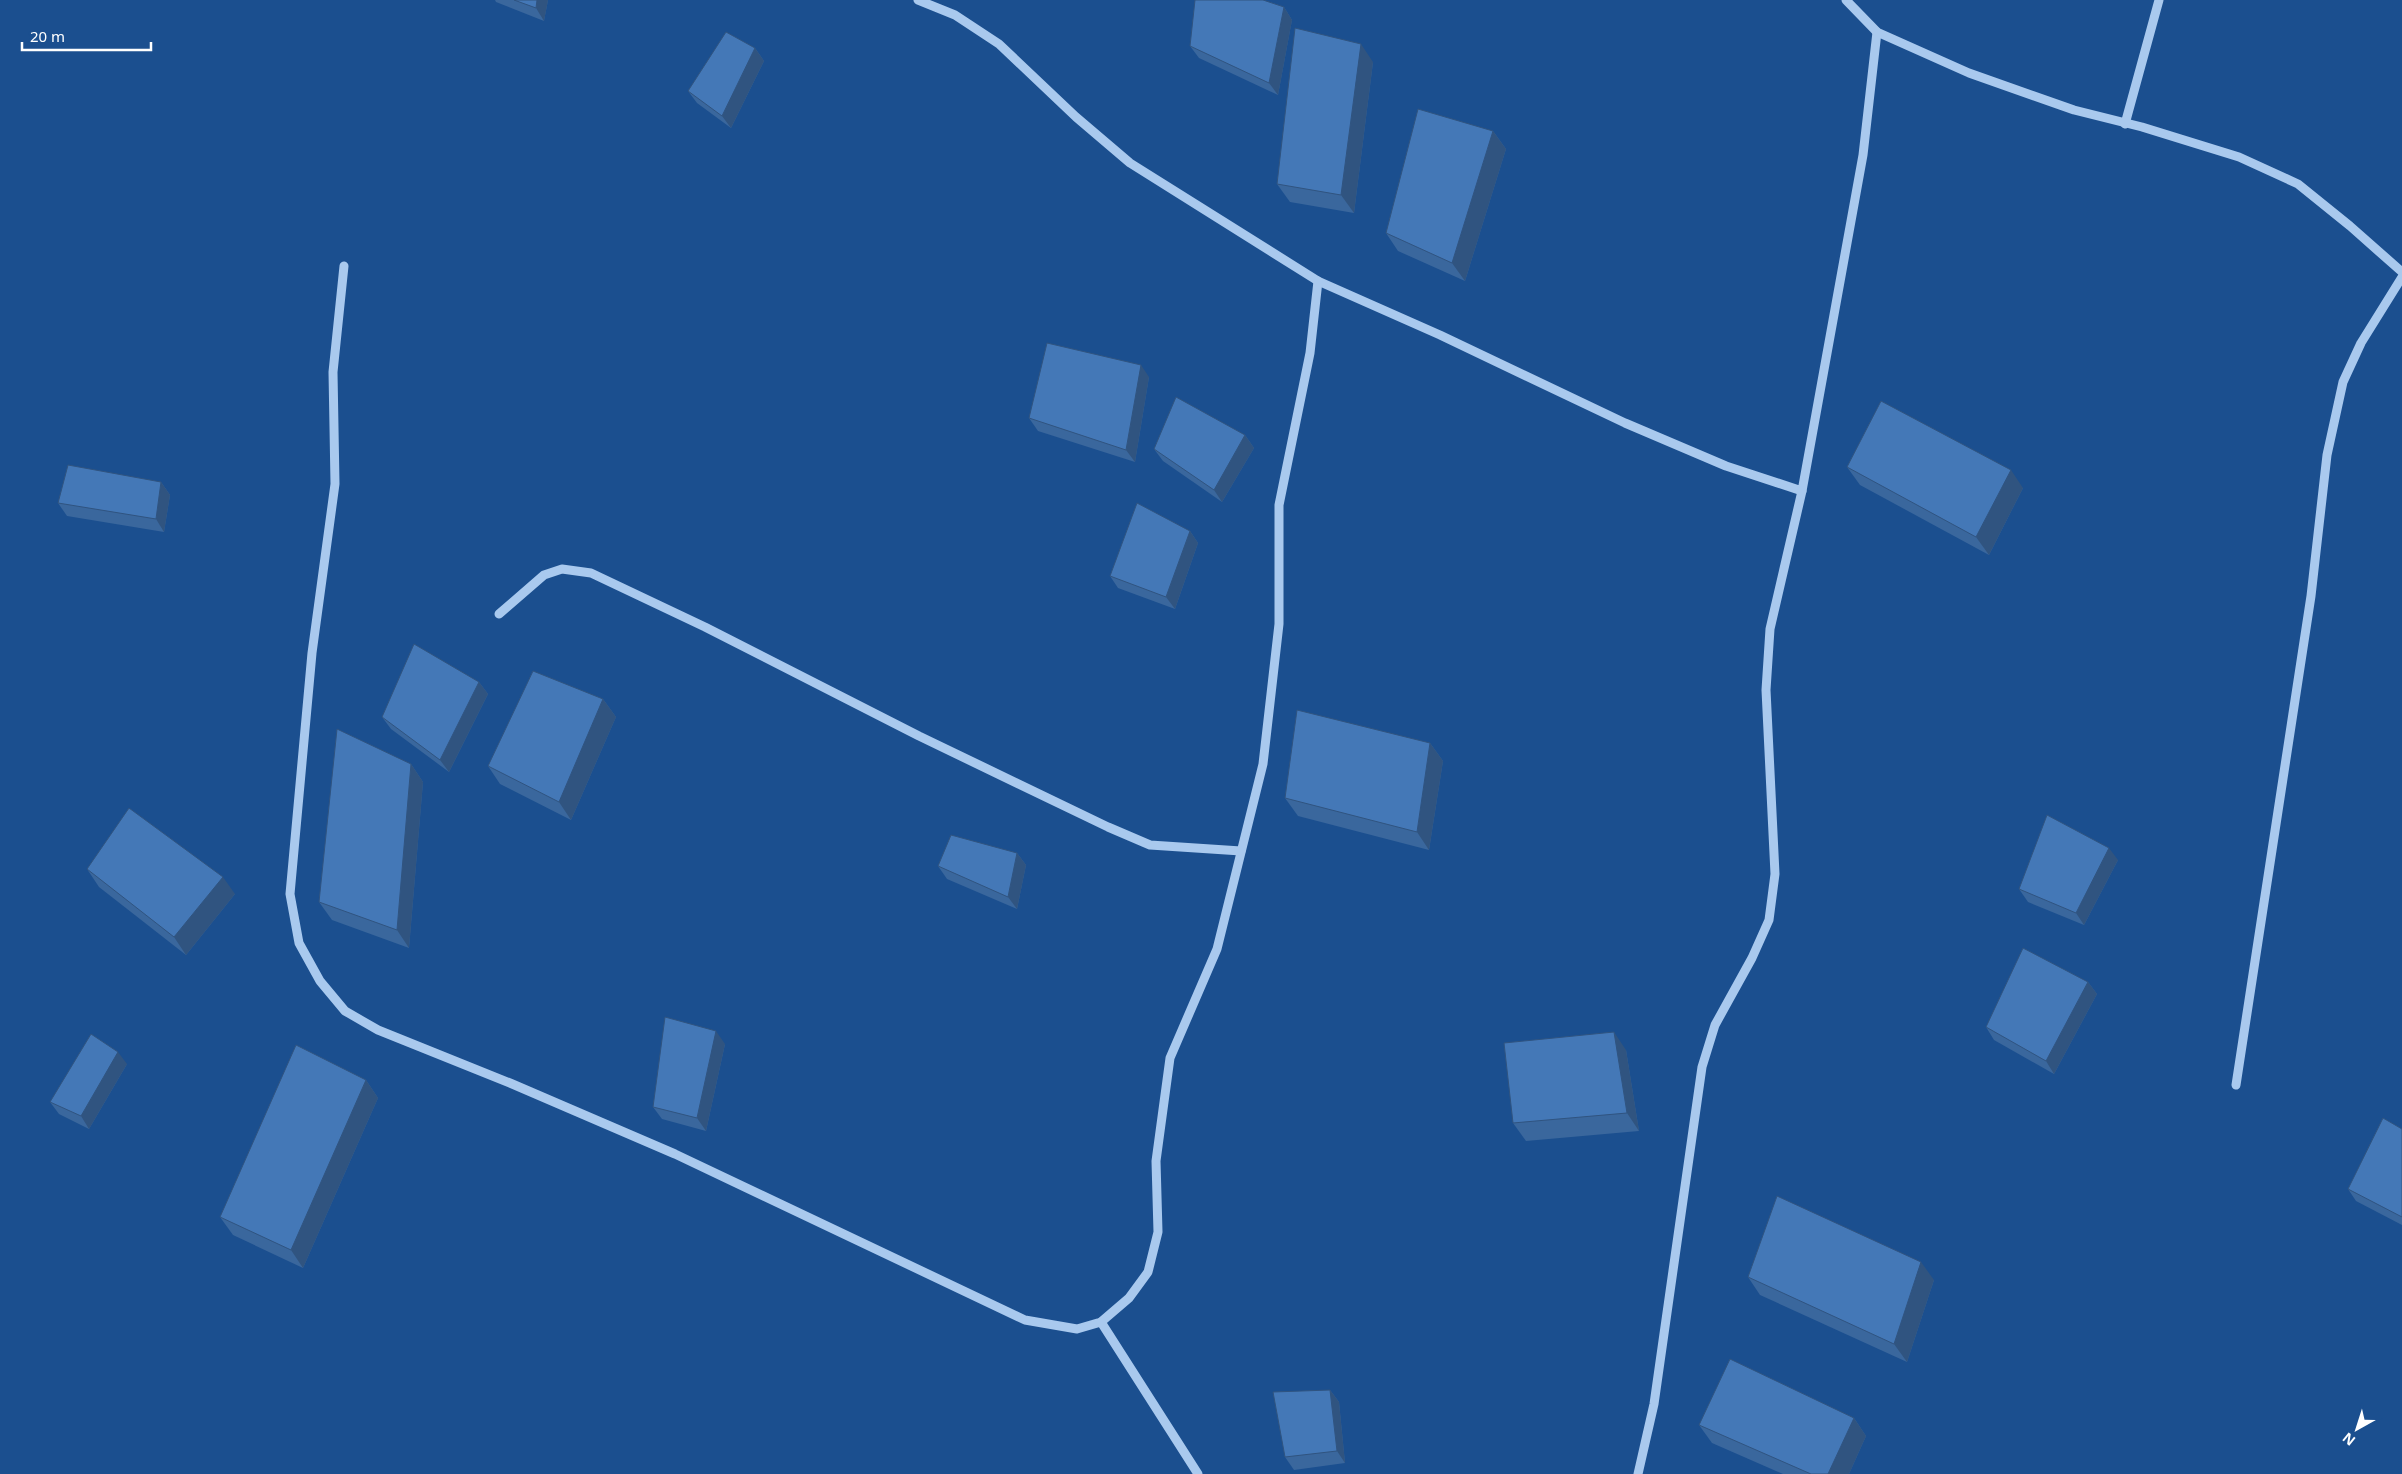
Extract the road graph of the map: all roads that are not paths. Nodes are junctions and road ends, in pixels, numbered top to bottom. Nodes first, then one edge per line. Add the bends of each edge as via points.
1 (918, 0) edge
2 (1846, 0) edge
3 (2159, 0) edge
4 (1877, 32) junction
5 (2125, 124) junction
6 (344, 266) dead end
7 (2402, 272) edge
8 (2402, 277) edge
9 (1318, 280) junction
10 (1802, 491) junction
11 (499, 614) dead end
12 (1241, 852) junction
13 (2236, 1085) dead end
14 (1101, 1322) junction
15 (1198, 1474) edge
16 (1638, 1474) edge

1 - 9 street via 955,15 999,44 1130,163
2 - 4 street
3 - 5 street
4 - 5 street via 1969,73 2074,110
4 - 10 street via 1863,155
5 - 7 street via 2239,157 2298,184
6 - 14 street via 333,372 335,484 312,653 290,894 299,943 320,981 345,1011 378,1030 675,1154 1025,1320 1077,1329
8 - 13 street via 2361,343 2343,382 2327,455 2311,596
9 - 10 street via 1625,423 1726,466
9 - 12 street via 1310,353 1279,505 1279,624 1263,764
10 - 16 street via 1770,629 1766,690 1775,874 1769,920 1715,1026 1702,1067 1654,1404
11 - 12 street via 544,575 562,569 591,573 705,626 919,736 1150,846
12 - 14 street via 1217,949 1170,1058 1156,1161 1158,1232 1148,1272 1128,1298
14 - 15 street

